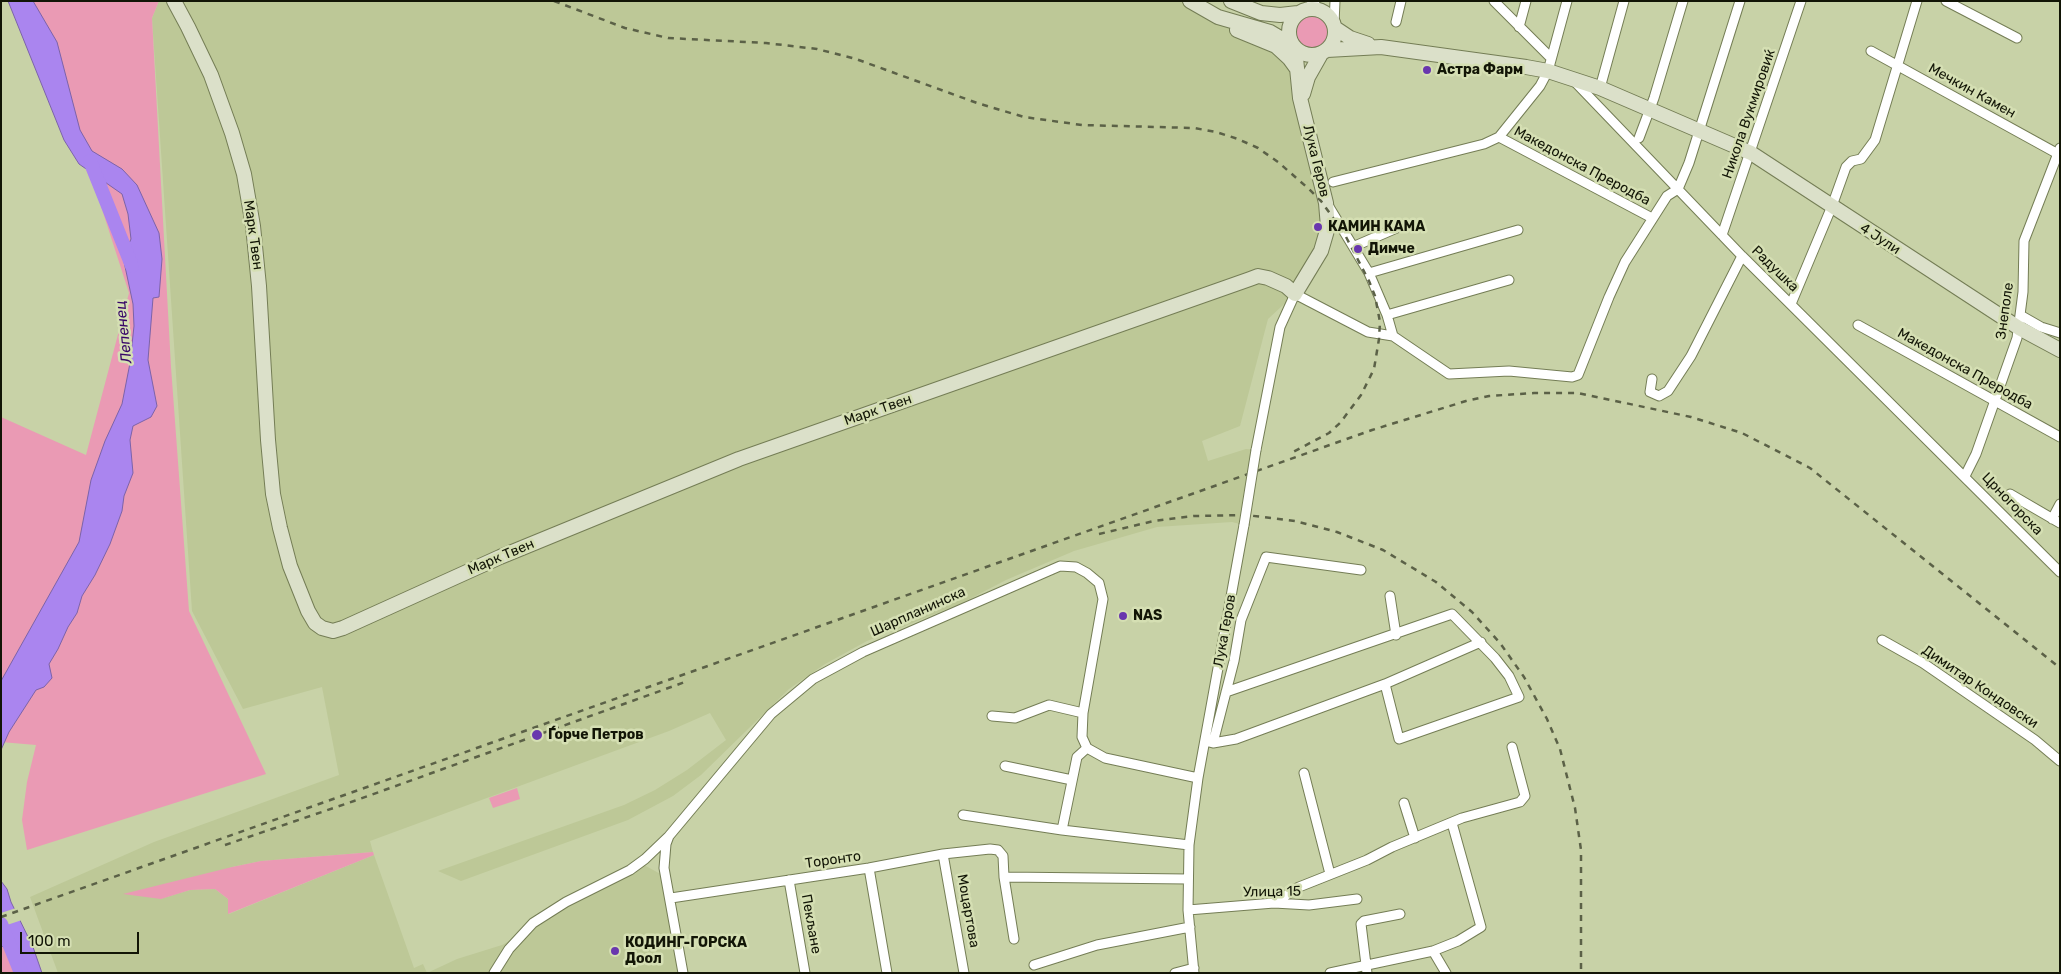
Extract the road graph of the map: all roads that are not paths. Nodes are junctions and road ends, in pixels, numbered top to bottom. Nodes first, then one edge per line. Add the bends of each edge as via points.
1 (174, 1) edge
2 (1190, 1) edge
3 (1231, 1) edge
4 (1336, 1) edge
5 (1401, 1) edge
6 (1494, 1) edge
7 (1526, 1) edge
8 (1567, 1) edge
9 (1624, 1) edge
10 (1683, 1) edge
11 (1740, 1) edge
12 (1801, 1) edge
13 (1917, 1) edge
14 (1946, 1) edge
15 (1306, 8) edge
16 (1218, 17) junction
17 (1396, 22) dead end
18 (1335, 26) junction
19 (1519, 27) junction
20 (2017, 38) dead end
21 (1294, 47) junction
22 (1381, 47) junction
23 (1871, 51) dead end
24 (1324, 52) junction
25 (1550, 64) junction
26 (1897, 66) junction
27 (1297, 69) junction
28 (1571, 77) junction
29 (1600, 88) junction
30 (1650, 109) junction
31 (1303, 110) junction
32 (1699, 132) junction
33 (1498, 137) junction
34 (1639, 138) dead end
35 (2059, 152) edge
36 (1751, 153) junction
37 (1333, 182) dead end
38 (1678, 189) junction
39 (1326, 203) junction
40 (1832, 206) junction
41 (1652, 218) junction
42 (1406, 224) dead end
43 (1518, 230) dead end
44 (1722, 235) junction
45 (1354, 246) junction
46 (1742, 256) junction
47 (1369, 273) junction
48 (1509, 280) dead end
49 (1295, 294) junction
50 (1791, 304) junction
51 (1388, 315) junction
52 (2020, 321) junction
53 (1858, 325) dead end
54 (2060, 333) edge
55 (1393, 336) junction
56 (2060, 350) edge
57 (1652, 379) dead end
58 (1995, 402) junction
59 (2060, 437) edge
60 (1965, 476) junction
61 (2010, 494) dead end
62 (2060, 504) edge
63 (2056, 521) edge
64 (1361, 570) dead end
65 (2060, 572) edge
66 (1390, 596) dead end
67 (1396, 635) junction
68 (1882, 640) dead end
69 (1481, 642) junction
70 (1385, 684) junction
71 (1226, 692) junction
72 (1083, 712) junction
73 (992, 716) dead end
74 (1209, 742) junction
75 (1512, 747) dead end
76 (1086, 748) junction
77 (2060, 761) edge
78 (1005, 766) dead end
79 (1304, 773) dead end
80 (1198, 778) junction
81 (1072, 780) junction
82 (1404, 803) dead end
83 (963, 814) dead end
84 (1452, 823) junction
85 (1062, 830) junction
86 (669, 836) junction
87 (1415, 838) junction
88 (1189, 845) junction
89 (944, 854) junction
90 (869, 868) junction
91 (1330, 874) junction
92 (1004, 877) junction
93 (1188, 879) junction
94 (789, 880) junction
95 (671, 898) junction
96 (1357, 899) dead end
97 (1274, 903) junction
98 (1188, 910) junction
99 (1400, 914) dead end
100 (1190, 927) junction
101 (1014, 939) dead end
102 (1433, 951) junction
103 (1034, 966) dead end
104 (1194, 970) edge
105 (1367, 970) edge
106 (494, 973) edge
107 (683, 973) edge
108 (805, 973) edge
109 (887, 973) edge
110 (964, 973) edge
111 (1175, 973) edge
112 (1330, 973) edge
113 (1446, 973) edge

1 - 49 street, Марк Твен via 211,75 244,174 253,226 268,440 280,528 302,600 314,622 333,631 500,557 739,459 1258,276 1286,286
2 - 16 street
3 - 15 street via 1261,12 1280,14
4 - 18 street
5 - 17 street
6 - 19 street
7 - 19 street
8 - 25 street
9 - 29 street
10 - 30 street
11 - 32 street
12 - 36 street, Никола Вукмировиќ
13 - 26 street
14 - 20 street
15 - 18 street via 1324,12
15 - 21 street via 1292,20 1289,28
16 - 21 street via 1270,32
16 - 27 street via 1236,29 1276,46
18 - 22 street via 1354,40
18 - 24 street via 1334,40
19 - 25 street
21 - 24 street via 1307,55
21 - 27 street, Лука Геров
22 - 24 street
22 - 25 street
23 - 26 street, Мечкин Камен
24 - 31 street, Лука Геров via 1304,87
25 - 28 street
25 - 33 street via 1540,86
26 - 35 street, Мечкин Камен
26 - 40 street via 1875,140 1861,159 1846,168
27 - 31 street, Лука Геров
28 - 29 street
28 - 38 street, Радушка
29 - 30 street
30 - 32 street, 4 Јули
30 - 34 street
31 - 39 street, Лука Геров
32 - 36 street, 4 Јули
32 - 38 street
33 - 37 street via 1484,144
33 - 41 street, Македонска Преродба
35 - 52 street, Знеполе via 2024,241
36 - 40 street, 4 Јули
36 - 44 street, Никола Вукмировиќ
38 - 41 street via 1667,196
38 - 44 street, Радушка
39 - 45 street
39 - 49 street, Лука Геров via 1328,227 1321,251
40 - 50 street
40 - 52 street, 4 Јули
41 - 55 street via 1625,262 1578,375 1572,378 1509,371 1449,374
42 - 45 street
43 - 47 street
44 - 46 street, Радушка
45 - 47 street
46 - 50 street, Радушка
46 - 57 street via 1691,356 1668,391 1659,396 1650,392
47 - 51 street
48 - 51 street
49 - 55 street via 1368,332
49 - 74 street, Лука Геров, bridge via 1280,327 1256,450
50 - 60 street, Радушка
51 - 55 street
52 - 54 street
52 - 56 street, 4 Јули
52 - 58 street, Знеполе
53 - 58 street, Македонска Преродба
58 - 59 street, Македонска Преродба
58 - 60 street, Знеполе
60 - 65 street, Црногорска
61 - 63 street
62 - 63 street
64 - 71 street via 1266,558 1241,620
66 - 67 street
67 - 69 street via 1452,614
67 - 71 street
68 - 77 street, Димитар Кондовски via 1923,663 2035,740
69 - 70 street
69 - 70 street via 1509,676 1520,697 1400,739
70 - 74 street via 1236,739
71 - 74 street
72 - 73 street via 1049,705 1015,718
72 - 76 street, Шарпланинска via 1082,737
72 - 86 street, Шарпланинска via 1103,599 1099,583 1087,573 1076,567 1060,566 884,641 807,684 780,704 754,732
74 - 80 street, Лука Геров
75 - 84 street via 1523,786 1523,800
76 - 80 street via 1106,758
76 - 81 street via 1077,757
78 - 81 street
79 - 91 street
80 - 88 street, Лука Геров
81 - 85 street
82 - 87 street
83 - 85 street
84 - 87 street
84 - 102 street via 1482,927
85 - 88 street
86 - 95 street, Шарпланинска via 664,860
86 - 106 street via 630,870 566,902 533,923 509,949
87 - 91 street
88 - 93 street, Лука Геров
89 - 90 street, Торонто
89 - 92 street, Торонто via 990,848 998,850 1003,856
89 - 110 street, Моцартова
90 - 94 street, Торонто
90 - 109 street
91 - 97 street via 1299,887
92 - 93 street
92 - 101 street
93 - 98 street, Лука Геров
94 - 95 street, Торонто
94 - 108 street, Пекљане
95 - 107 street, Шарпланинска
96 - 97 street, Улица 15 via 1308,905
97 - 98 street, Улица 15
98 - 100 street, Лука Геров
99 - 105 street via 1361,924
100 - 103 street via 1097,944
100 - 104 street, Лука Геров
102 - 105 street
102 - 113 street
104 - 111 street
105 - 112 street

